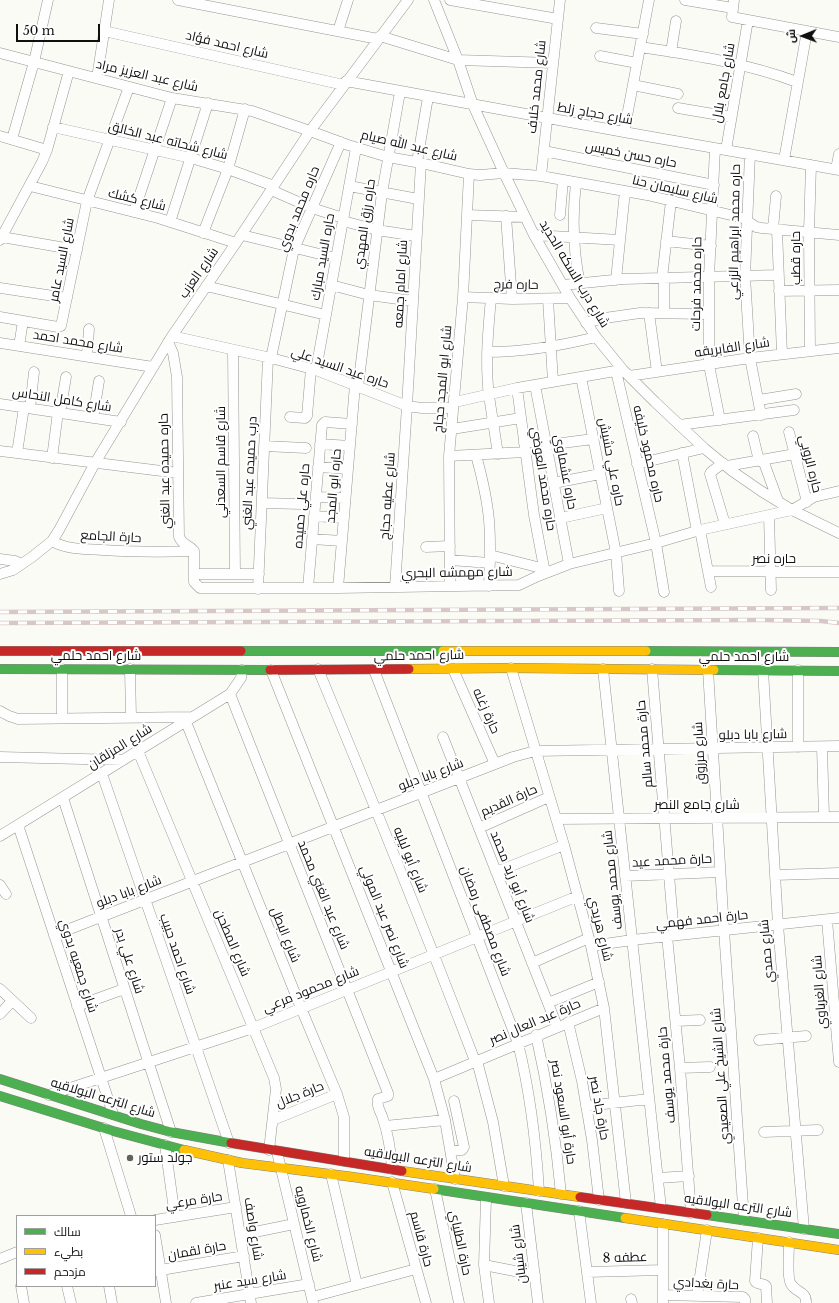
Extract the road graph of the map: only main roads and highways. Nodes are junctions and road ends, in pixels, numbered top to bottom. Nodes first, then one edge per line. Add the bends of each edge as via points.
1 (0, 650) edge
2 (839, 652) edge
3 (0, 669) edge
4 (839, 671) edge
5 (0, 1079) edge
6 (0, 1096) edge
7 (839, 1234) edge
8 (839, 1250) edge

1 - 2 main road, شارع احمد حلمي
3 - 4 main road, شارع احمد حلمي via 511,668
5 - 7 main road, شارع الترعه البولاقيه via 171,1132 229,1143 454,1179
6 - 8 main road, شارع الترعه البولاقيه via 104,1128 228,1160 392,1182

